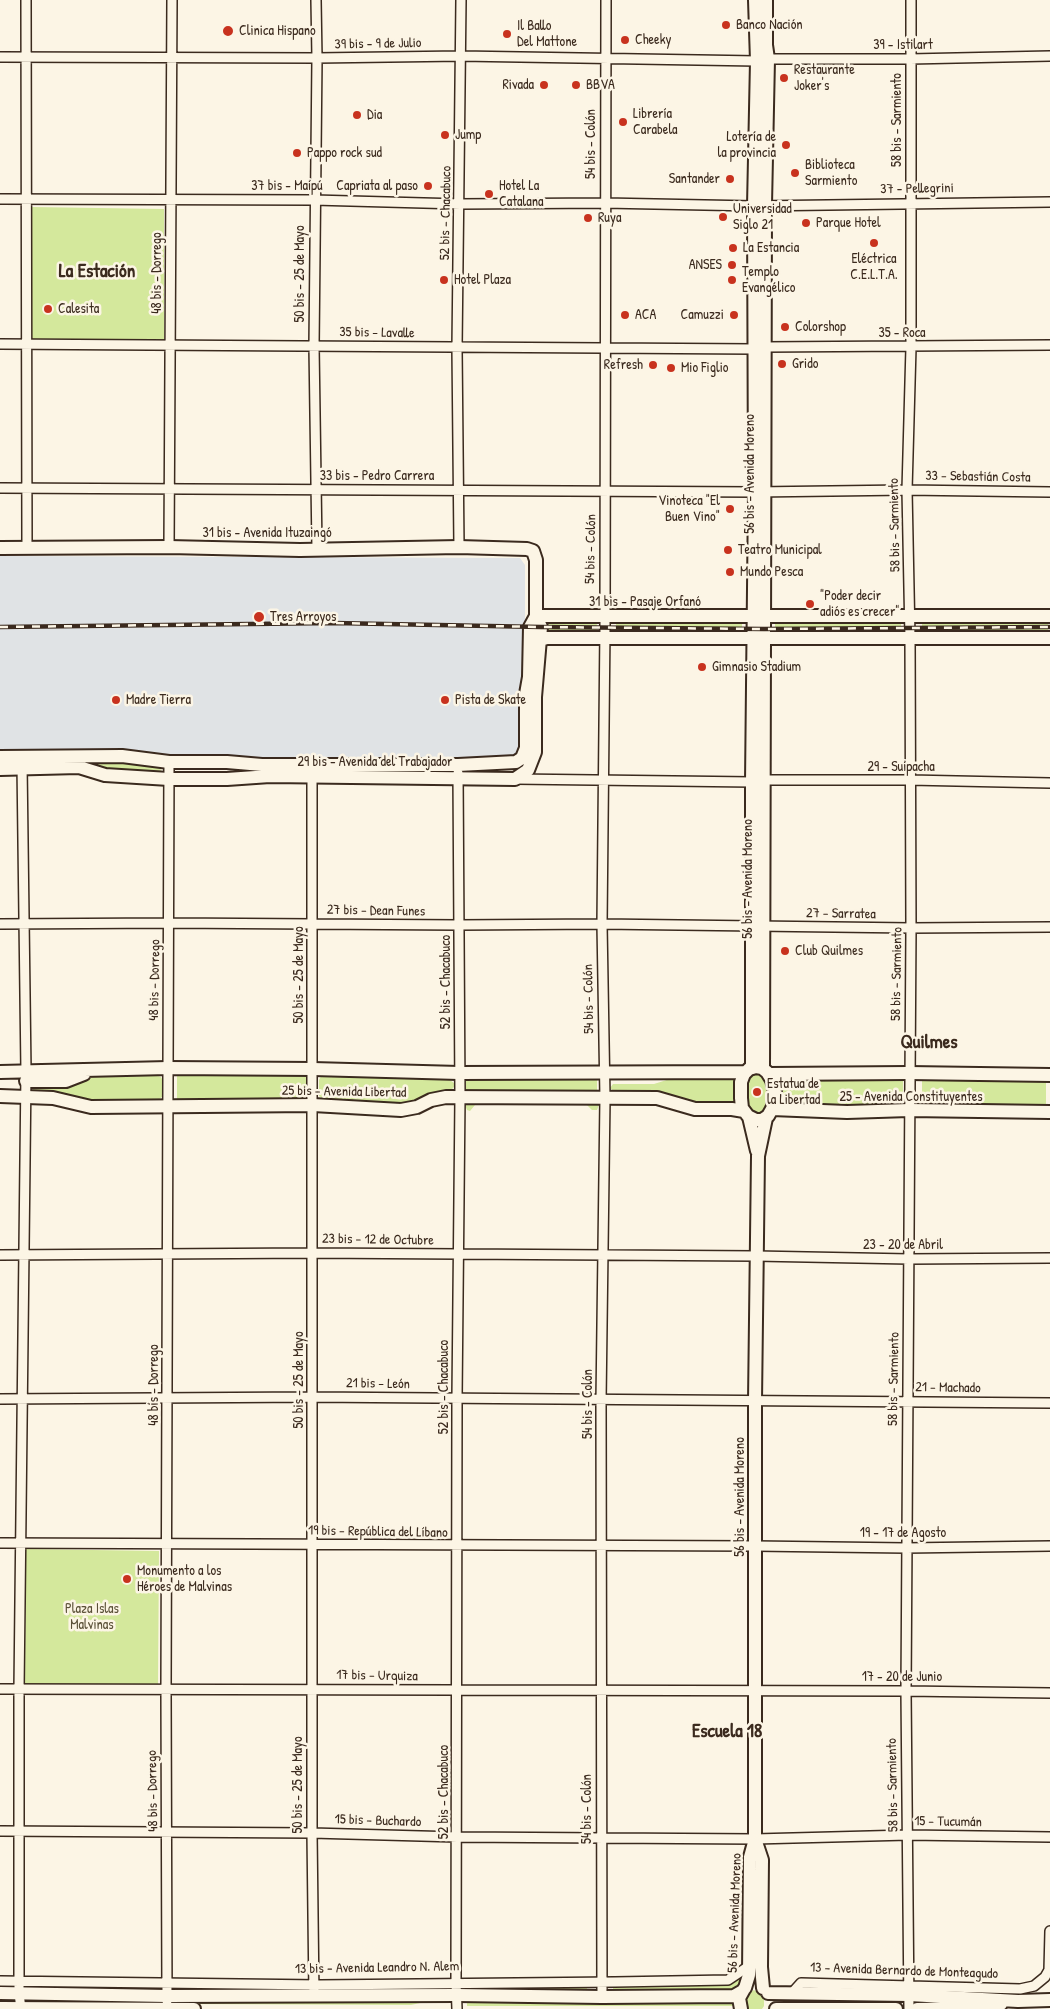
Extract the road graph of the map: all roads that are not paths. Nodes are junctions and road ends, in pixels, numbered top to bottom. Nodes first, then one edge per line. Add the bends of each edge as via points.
1 (26, 0) edge
2 (172, 0) edge
3 (316, 0) edge
4 (461, 0) edge
5 (606, 0) edge
6 (755, 0) edge
7 (766, 0) edge
8 (912, 0) edge
9 (0, 56) edge
10 (25, 56) junction
11 (461, 56) junction
12 (1050, 56) edge
13 (606, 57) junction
14 (172, 58) junction
15 (317, 58) junction
16 (910, 59) junction
17 (762, 60) junction
18 (0, 199) edge
19 (25, 199) junction
20 (171, 199) junction
21 (314, 200) junction
22 (1050, 202) edge
23 (605, 203) junction
24 (911, 203) junction
25 (460, 204) junction
26 (759, 205) junction
27 (0, 344) edge
28 (25, 344) junction
29 (170, 345) junction
30 (1050, 345) edge
31 (314, 346) junction
32 (911, 347) junction
33 (457, 348) junction
34 (605, 348) junction
35 (760, 348) junction
36 (0, 488) edge
37 (25, 489) junction
38 (169, 489) junction
39 (315, 489) junction
40 (459, 490) junction
41 (907, 490) junction
42 (605, 492) junction
43 (760, 492) junction
44 (1050, 492) edge
45 (169, 547) junction
46 (458, 547) junction
47 (0, 548) edge
48 (27, 548) junction
49 (316, 549) junction
50 (910, 614) junction
51 (536, 616) junction
52 (758, 616) junction
53 (1050, 616) edge
54 (604, 617) junction
55 (910, 638) junction
56 (1050, 638) edge
57 (605, 639) junction
58 (759, 639) junction
59 (535, 641) junction
60 (0, 757) edge
61 (22, 762) junction
62 (169, 762) junction
63 (226, 762) junction
64 (509, 762) junction
65 (0, 770) edge
66 (312, 771) junction
67 (458, 771) junction
68 (169, 779) junction
69 (227, 779) junction
70 (512, 779) junction
71 (604, 779) junction
72 (910, 780) junction
73 (758, 781) junction
74 (1050, 783) edge
75 (169, 923) junction
76 (0, 924) edge
77 (24, 924) junction
78 (313, 924) junction
79 (602, 924) junction
80 (460, 925) junction
81 (757, 927) junction
82 (1050, 927) edge
83 (911, 928) junction
84 (168, 1068) junction
85 (313, 1069) junction
86 (758, 1071) junction
87 (0, 1072) edge
88 (459, 1073) junction
89 (909, 1073) junction
90 (1050, 1075) edge
91 (26, 1077) junction
92 (604, 1078) junction
93 (0, 1096) edge
94 (26, 1096) junction
95 (460, 1097) junction
96 (605, 1098) junction
97 (313, 1105) junction
98 (169, 1107) junction
99 (909, 1110) junction
100 (1050, 1112) edge
101 (747, 1114) junction
102 (769, 1114) junction
103 (758, 1156) junction
104 (312, 1253) junction
105 (168, 1254) junction
106 (0, 1255) edge
107 (459, 1255) junction
108 (23, 1256) junction
109 (603, 1256) junction
110 (756, 1256) junction
111 (1050, 1258) edge
112 (909, 1259) junction
113 (312, 1397) junction
114 (457, 1398) junction
115 (0, 1399) edge
116 (22, 1399) junction
117 (168, 1399) junction
118 (601, 1401) junction
119 (755, 1401) junction
120 (907, 1402) junction
121 (1050, 1404) edge
122 (166, 1543) junction
123 (0, 1544) edge
124 (22, 1544) junction
125 (312, 1545) junction
126 (457, 1546) junction
127 (602, 1546) junction
128 (755, 1546) junction
129 (1050, 1546) edge
130 (906, 1548) junction
131 (0, 1689) edge
132 (19, 1689) junction
133 (166, 1689) junction
134 (312, 1689) junction
135 (458, 1690) junction
136 (601, 1690) junction
137 (754, 1691) junction
138 (906, 1691) junction
139 (1050, 1693) edge
140 (0, 1832) edge
141 (20, 1832) junction
142 (168, 1833) junction
143 (312, 1833) junction
144 (908, 1835) junction
145 (458, 1837) junction
146 (601, 1837) junction
147 (1050, 1837) edge
148 (755, 1839) junction
149 (1050, 1931) edge
150 (749, 1966) junction
151 (0, 1981) edge
152 (167, 1982) junction
153 (602, 1983) junction
154 (20, 1987) junction
155 (456, 1988) junction
156 (314, 1990) junction
157 (743, 1990) junction
158 (765, 1990) junction
159 (909, 1991) junction
160 (0, 1993) edge
161 (1019, 1995) junction
162 (167, 1996) junction
163 (602, 1997) junction
164 (1050, 2000) edge
165 (0, 2008) edge
166 (980, 2008) edge
167 (21, 2009) edge
168 (167, 2009) edge
169 (194, 2009) edge
170 (457, 2009) edge
171 (741, 2009) edge
172 (768, 2009) edge
173 (780, 2009) edge
174 (896, 2009) edge
175 (910, 2009) edge
176 (916, 2009) edge

1 - 10 street
2 - 14 street, 48 bis - Dorrego
3 - 15 street, 50 bis - 25 de Mayo
4 - 11 street, 52 bis - Chacabuco
5 - 13 street, 54 bis - Colón
6 - 17 main road, 56 bis - Avenida Moreno via 755,47
7 - 17 main road, 56 bis - Avenida Moreno via 766,45
8 - 16 street, 58 bis - Sarmiento
9 - 10 street, 39 bis - 9 de Julio
10 - 14 street, 39 bis - 9 de Julio
10 - 19 street
11 - 13 street, 39 bis - 9 de Julio
11 - 15 street, 39 bis - 9 de Julio
11 - 25 street, 52 bis - Chacabuco
12 - 16 street, 39 - Istilart
13 - 17 street, 39 bis - 9 de Julio
13 - 23 street, 54 bis - Colón
14 - 15 street, 39 bis - 9 de Julio
14 - 20 street, 48 bis - Dorrego
15 - 21 street, 50 bis - 25 de Mayo
16 - 17 street, 39 - Istilart
16 - 24 street, 58 bis - Sarmiento
17 - 26 main road, 56 bis - Avenida Moreno
18 - 19 street, 37 bis - Maipú
19 - 20 street, 37 bis - Maipú
19 - 28 street
20 - 21 street, 37 bis - Maipú
20 - 29 street, 48 bis - Dorrego
21 - 25 street, 37 bis - Maipú
21 - 31 street, 50 bis - 25 de Mayo
22 - 24 street, 37 - Pellegrini
23 - 25 street, 37 bis - Maipú
23 - 26 street, 37 bis - Maipú
23 - 34 street, 54 bis - Colón
24 - 26 street, 37 - Pellegrini
24 - 32 street, 58 bis - Sarmiento
25 - 33 street, 52 bis - Chacabuco
26 - 35 main road, 56 bis - Avenida Moreno
27 - 28 street, 35 bis - Lavalle
28 - 29 street, 35 bis - Lavalle
28 - 37 street
29 - 31 street, 35 bis - Lavalle
29 - 38 street, 48 bis - Dorrego
30 - 32 street, 35 - Roca
31 - 33 street, 35 bis - Lavalle
31 - 39 street, 50 bis - 25 de Mayo
32 - 35 street, 35 - Roca
32 - 41 street, 58 bis - Sarmiento
33 - 34 street, 35 bis - Lavalle
33 - 40 street, 52 bis - Chacabuco
34 - 35 street, 35 bis - Lavalle
34 - 42 street, 54 bis - Colón
35 - 43 main road, 56 bis - Avenida Moreno
36 - 37 street, 33 bis - Pedro Carrera
37 - 38 street, 33 bis - Pedro Carrera
37 - 48 street
38 - 39 street, 33 bis - Pedro Carrera
38 - 45 street, 48 bis - Dorrego
39 - 40 street, 33 bis - Pedro Carrera
39 - 49 street, 50 bis - 25 de Mayo
40 - 42 street, 33 bis - Pedro Carrera
40 - 46 street, 52 bis - Chacabuco
41 - 43 street, 33 - Sebastián Costa
41 - 44 street, 33 - Sebastián Costa
41 - 50 street, 58 bis - Sarmiento
42 - 43 street, 33 bis - Pedro Carrera
42 - 54 street, 54 bis - Colón
43 - 52 main road, 56 bis - Avenida Moreno
45 - 48 main road, 31 bis - Avenida Ituzaingó
45 - 49 main road, 31 bis - Avenida Ituzaingó
46 - 49 main road, 31 bis - Avenida Ituzaingó
46 - 51 main road, 31 bis - Avenida Ituzaingó via 533,551 536,560
47 - 48 main road, 31 bis - Avenida Ituzaingó
50 - 52 main road, 31 bis - Pasaje Orfanó
50 - 53 main road, 31 bis - Pasaje Orfanó
50 - 55 street, 58 bis - Sarmiento
51 - 54 main road, 31 bis - Pasaje Orfanó
51 - 59 main road via 541,628
52 - 54 main road, 31 bis - Pasaje Orfanó
52 - 58 main road, 56 bis - Avenida Moreno
54 - 57 street, 54 bis - Colón
55 - 56 main road
55 - 58 main road
55 - 72 street, 58 bis - Sarmiento
57 - 58 main road
57 - 59 main road via 547,638
57 - 71 street, 54 bis - Colón
58 - 73 main road, 56 bis - Avenida Moreno
59 - 64 main road, 29 bis - Avenida del Trabajador via 526,694 526,748 522,758
59 - 70 main road via 535,752 528,770
60 - 61 main road, 29 bis - Avenida del Trabajador
61 - 62 main road, 29 bis - Avenida del Trabajador via 122,756
61 - 65 main road, 29 bis - Avenida del Trabajador
61 - 68 main road, 29 bis - Avenida del Trabajador via 79,767 105,775
61 - 77 street
62 - 63 main road, 29 bis - Avenida del Trabajador
62 - 68 street, 48 bis - Dorrego
63 - 66 main road, 29 bis - Avenida del Trabajador
63 - 69 main road
64 - 67 main road, 29 bis - Avenida del Trabajador
64 - 70 main road
66 - 67 main road, 29 bis - Avenida del Trabajador
66 - 69 main road, 29 bis - Avenida del Trabajador
66 - 78 street, 50 bis - 25 de Mayo
67 - 70 main road, 29 bis - Avenida del Trabajador
67 - 80 street, 52 bis - Chacabuco
68 - 69 main road, 29 bis - Avenida del Trabajador
68 - 75 street, 48 bis - Dorrego
70 - 71 street, 29 bis - Avenida del Trabajador
71 - 73 street, 29 bis - Avenida del Trabajador
71 - 79 street, 54 bis - Colón
72 - 73 street, 29 - Suipacha
72 - 74 street, 29 - Suipacha
72 - 83 street, 58 bis - Sarmiento
73 - 81 main road, 56 bis - Avenida Moreno
75 - 77 street, 27 bis - Dean Funes
75 - 78 street, 27 bis - Dean Funes
75 - 84 street, 48 bis - Dorrego
76 - 77 street, 27 bis - Dean Funes
77 - 91 street
78 - 80 street, 27 bis - Dean Funes
78 - 85 street, 50 bis - 25 de Mayo
79 - 80 street, 27 bis - Dean Funes
79 - 81 street, 27 bis - Dean Funes
79 - 92 street, 54 bis - Colón
80 - 88 street, 52 bis - Chacabuco
81 - 83 street, 27 - Sarratea
81 - 86 main road, 56 bis - Avenida Moreno
82 - 83 street, 27 - Sarratea
83 - 89 street, 58 bis - Sarmiento
84 - 85 main road, 25 bis - Avenida Libertad
84 - 91 main road, 25 bis - Avenida Libertad
84 - 98 street, 48 bis - Dorrego
85 - 88 main road, 25 bis - Avenida Libertad
85 - 97 street, 50 bis - 25 de Mayo
86 - 89 main road, 25 - Avenida Constituyentes
86 - 92 main road, 25 bis - Avenida Libertad
86 - 101 main road via 741,1082 742,1108
86 - 102 main road via 775,1093
87 - 91 main road, 25 bis - Avenida Libertad
88 - 92 main road, 25 bis - Avenida Libertad
88 - 95 street, 52 bis - Chacabuco
89 - 90 main road, 25 - Avenida Constituyentes
89 - 99 street, 58 bis - Sarmiento
91 - 94 street
92 - 96 street, 54 bis - Colón
93 - 94 main road, 25 bis - Avenida Libertad
94 - 98 main road, 25 bis - Avenida Libertad via 53,1098 90,1107
94 - 108 street
95 - 96 main road, 25 bis - Avenida Libertad
95 - 97 main road, 25 bis - Avenida Libertad via 431,1100 401,1110
95 - 107 street, 52 bis - Chacabuco
96 - 101 main road, 25 bis - Avenida Libertad via 657,1098 695,1109 732,1109
96 - 109 street, 54 bis - Colón
97 - 98 main road, 25 bis - Avenida Libertad
97 - 104 street, 50 bis - 25 de Mayo
98 - 105 street, 48 bis - Dorrego
99 - 100 main road, 25 - Avenida Constituyentes
99 - 102 main road, 25 - Avenida Constituyentes
99 - 112 street, 58 bis - Sarmiento
101 - 102 main road via 756,1120
101 - 103 main road, 56 bis - Avenida Moreno
102 - 103 main road, 56 bis - Avenida Moreno
103 - 110 main road, 56 bis - Avenida Moreno
104 - 105 street, 23 bis - 12 de Octubre
104 - 107 street, 23 bis - 12 de Octubre
104 - 113 street, 50 bis - 25 de Mayo
105 - 108 street, 23 bis - 12 de Octubre
105 - 117 street, 48 bis - Dorrego
106 - 108 street, 23 bis - 12 de Octubre
107 - 109 street, 23 bis - 12 de Octubre
107 - 114 street, 52 bis - Chacabuco
108 - 116 street
109 - 110 street, 23 bis - 12 de Octubre
109 - 118 street, 54 bis - Colón
110 - 112 street, 23 - 20 de Abril
110 - 119 main road, 56 bis - Avenida Moreno
111 - 112 street, 23 - 20 de Abril
112 - 120 street, 58 bis - Sarmiento
113 - 114 street, 21 bis - León
113 - 117 street, 21 bis - León
113 - 125 street, 50 bis - 25 de Mayo
114 - 118 street, 21 bis - León
114 - 126 street, 52 bis - Chacabuco
115 - 116 street, 21 bis - León
116 - 117 street, 21 bis - León
116 - 124 street
117 - 122 street, 48 bis - Dorrego
118 - 119 street, 21 bis - León
118 - 127 street, 54 bis - Colón
119 - 120 street, 21 - Machado
119 - 128 main road, 56 bis - Avenida Moreno
120 - 121 street, 21 - Machado
120 - 130 street, 58 bis - Sarmiento
122 - 124 street, 19 bis - República del Líbano
122 - 125 street, 19 bis - República del Líbano
122 - 133 street, 48 bis - Dorrego
123 - 124 street, 19 bis - República del Líbano
124 - 132 street
125 - 126 street, 19 bis - República del Líbano
125 - 134 street, 50 bis - 25 de Mayo
126 - 127 street, 19 bis - República del Líbano
126 - 135 street, 52 bis - Chacabuco
127 - 128 street, 19 bis - República del Líbano
127 - 136 street, 54 bis - Colón
128 - 130 street, 19 - 17 de Agosto
128 - 137 main road, 56 bis - Avenida Moreno
129 - 130 street, 19 - 17 de Agosto
130 - 138 street, 58 bis - Sarmiento
131 - 132 street, 17 bis - Urquiza
132 - 133 street, 17 bis - Urquiza
132 - 141 street
133 - 134 street, 17 bis - Urquiza
133 - 142 street, 48 bis - Dorrego
134 - 135 street, 17 bis - Urquiza
134 - 143 street, 50 bis - 25 de Mayo
135 - 136 street, 17 bis - Urquiza
135 - 145 street, 52 bis - Chacabuco
136 - 137 street, 17 bis - Urquiza
136 - 146 street, 54 bis - Colón
137 - 138 street, 17 - 20 de Junio
137 - 148 main road, 56 bis - Avenida Moreno
138 - 139 street, 17 - 20 de Junio
138 - 144 street, 58 bis - Sarmiento
140 - 141 street, 15 bis - Buchardo
141 - 142 street, 15 bis - Buchardo
141 - 154 street
142 - 143 street, 15 bis - Buchardo
142 - 152 street, 48 bis - Dorrego
143 - 145 street, 15 bis - Buchardo
143 - 156 street, 50 bis - 25 de Mayo
144 - 147 street, 15 - Tucumán
144 - 148 street, 15 - Tucumán
144 - 159 street, 58 bis - Sarmiento
145 - 146 street, 15 bis - Buchardo
145 - 155 street, 52 bis - Chacabuco
146 - 148 street, 15 bis - Buchardo
146 - 153 street, 54 bis - Colón
148 - 150 main road, 56 bis - Avenida Moreno via 750,1857
148 - 158 main road, 56 bis - Avenida Moreno via 762,1860 761,1967
149 - 161 street via 1049,1970 1045,1977
150 - 153 street, 13 bis - Avenida Leandro N. Alem via 728,1980
150 - 157 main road, 56 bis - Avenida Moreno
151 - 154 street, 13 bis - Avenida Leandro N. Alem
152 - 154 street, 13 bis - Avenida Leandro N. Alem
152 - 156 street, 13 bis - Avenida Leandro N. Alem
152 - 162 street, 48 bis - Dorrego
153 - 155 street, 13 bis - Avenida Leandro N. Alem
153 - 163 street, 54 bis - Colón
154 - 160 main road, 13 bis - Avenida Leandro N. Alem
154 - 162 main road, 13 bis - Avenida Leandro N. Alem
154 - 167 street
155 - 156 main road, 13 bis - Avenida Leandro N. Alem
155 - 163 main road, 13 bis - Avenida Leandro N. Alem
155 - 170 street, 52 bis - Chacabuco
156 - 162 main road, 13 bis - Avenida Leandro N. Alem
157 - 158 main road, 13 bis - Avenida Leandro N. Alem via 755,1985
157 - 163 main road, 13 bis - Avenida Leandro N. Alem via 734,1996
157 - 171 main road, 56 bis - Avenida Moreno via 738,2003
158 - 159 main road, 13 - Avenida Bernardo de Monteagudo via 792,1993
158 - 172 main road, 56 bis - Avenida Moreno via 770,2002
159 - 161 main road, 13 - Avenida Bernardo de Monteagudo
159 - 175 street, 58 bis - Sarmiento
161 - 164 main road, 13 - Avenida Bernardo de Monteagudo
161 - 166 main road, 13 - Avenida Bernardo de Monteagudo
162 - 168 street, 48 bis - Dorrego
165 - 167 main road
166 - 176 main road, 13 - Avenida Bernardo de Monteagudo
167 - 168 main road
168 - 169 main road
173 - 174 main road

